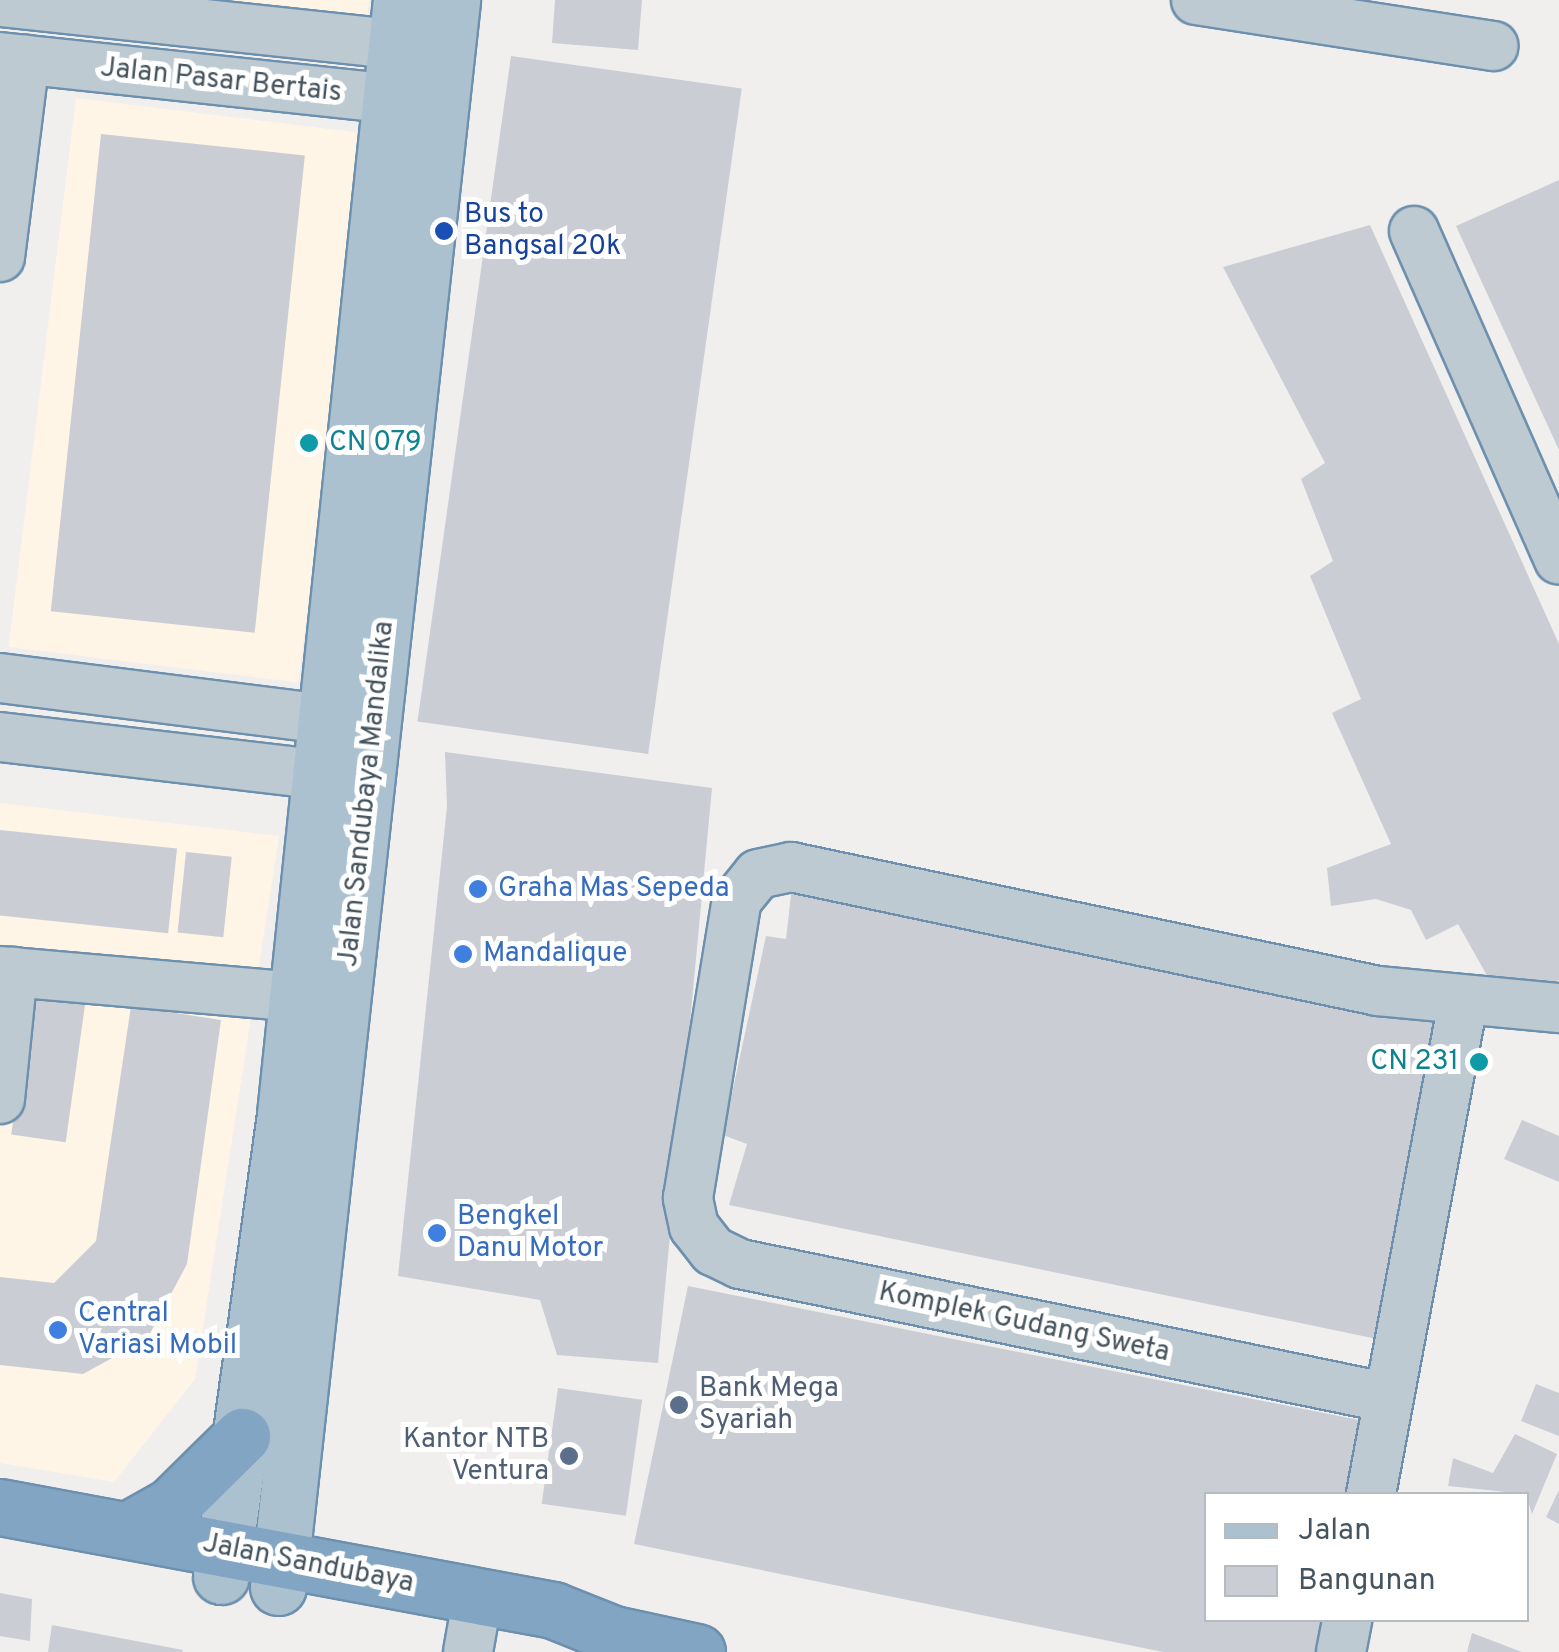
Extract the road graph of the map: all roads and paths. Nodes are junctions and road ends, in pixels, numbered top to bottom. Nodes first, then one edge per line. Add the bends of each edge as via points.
1 (1196, 0) edge
2 (12, 2) edge
3 (1378, 15) edge
4 (424, 24) edge
5 (1493, 46) dead end
6 (13, 59) edge
7 (416, 102) junction
8 (1414, 231) dead end
9 (0, 256) edge
10 (1559, 559) edge
11 (0, 678) edge
12 (351, 722) junction
13 (0, 738) edge
14 (345, 778) junction
15 (7, 971) edge
16 (298, 998) junction
17 (1463, 1004) junction
18 (1559, 1008) edge
19 (0, 1099) edge
20 (1389, 1398) junction
21 (242, 1436) junction
22 (1371, 1492) edge
23 (0, 1507) edge
24 (128, 1530) junction
25 (0, 1534) edge
26 (223, 1562) junction
27 (280, 1573) junction
28 (1348, 1622) edge
29 (613, 1634) junction
30 (470, 1638) edge
31 (698, 1652) edge
32 (1341, 1652) edge

1 - 3 street
2 - 4 street
3 - 5 street
4 - 7 main road, Jalan Sandubaya Mandalika
6 - 7 street, Jalan Pasar Bertais
6 - 9 street
7 - 12 main road, Jalan Sandubaya Mandalika
8 - 10 street
11 - 12 street
12 - 14 main road, Jalan Sandubaya Mandalika
13 - 14 street
14 - 16 main road
14 - 27 main road, Jalan Sandubaya Mandalika
15 - 16 street
15 - 19 street
16 - 21 main road
17 - 18 street
17 - 20 street
17 - 20 street, Komplek Gudang Sweta via 774,868 752,879 735,908 689,1208 698,1236 730,1262
20 - 22 street
21 - 24 highway via 171,1506
21 - 26 main road
23 - 24 highway, Jalan Sandubaya
24 - 26 highway, Jalan Sandubaya
25 - 26 highway, Jalan Sandubaya
26 - 27 highway, Jalan Sandubaya
27 - 29 highway, Jalan Sandubaya via 553,1610
27 - 30 highway, Jalan Sandubaya
28 - 32 street
29 - 30 highway, Jalan Sandubaya
29 - 31 highway, Jalan Sandubaya

